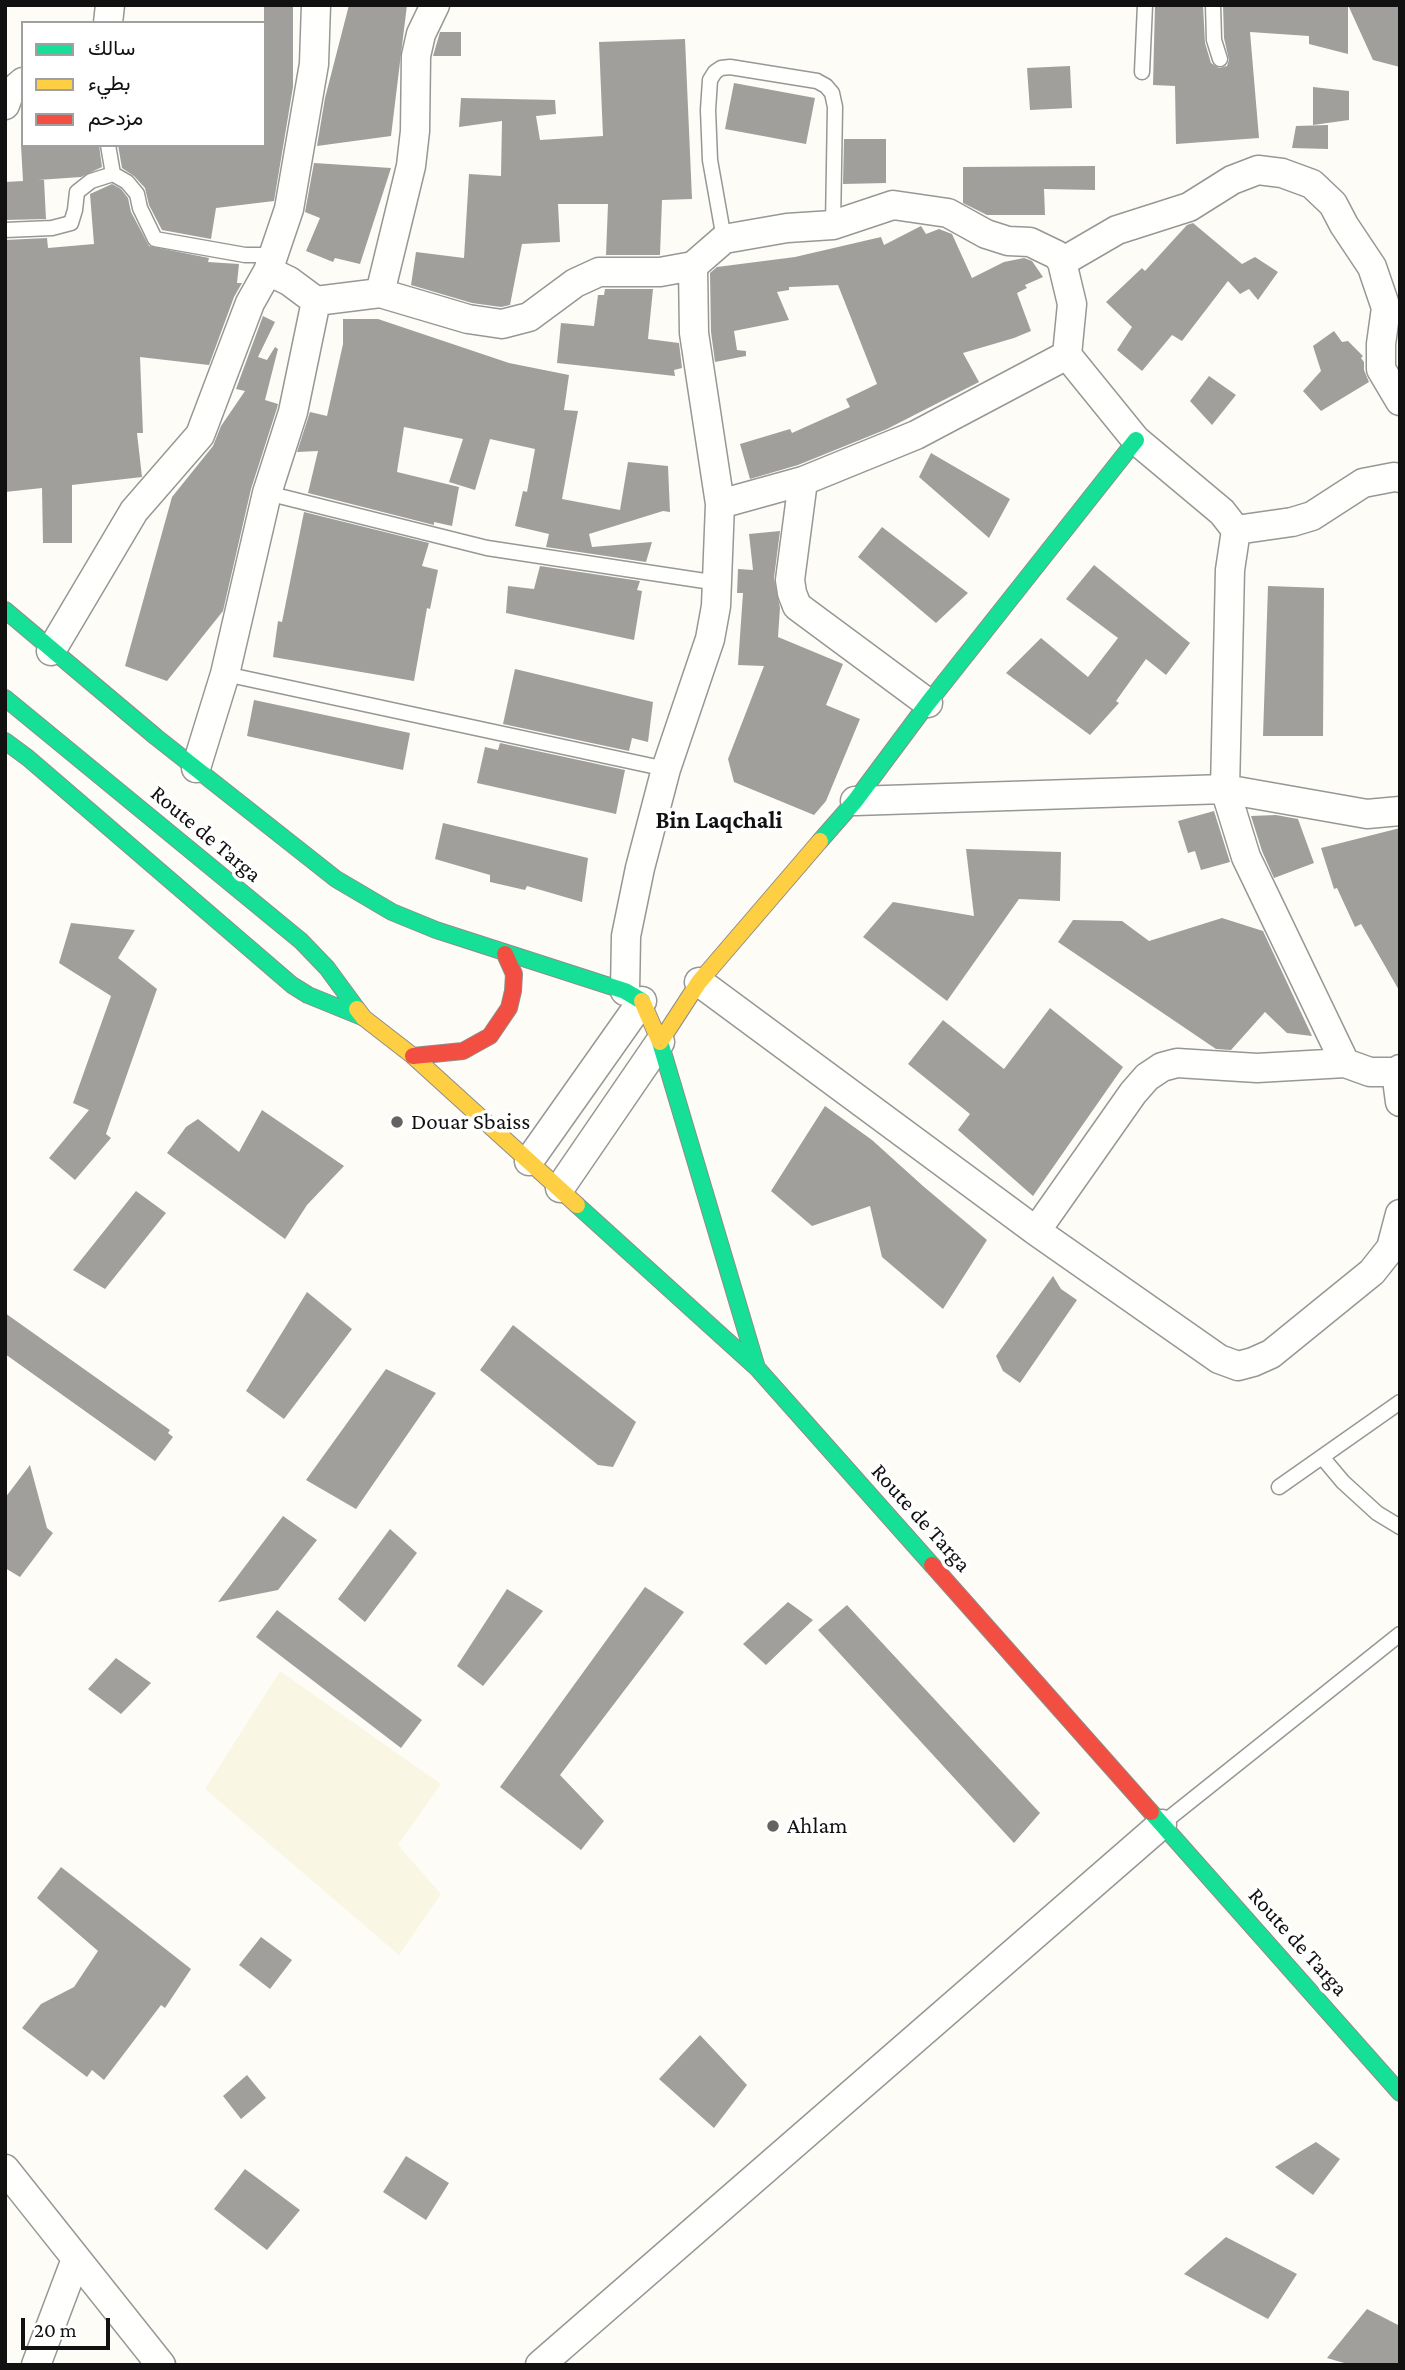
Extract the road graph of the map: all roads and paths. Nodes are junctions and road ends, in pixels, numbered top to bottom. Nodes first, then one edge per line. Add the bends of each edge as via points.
1 (316, 5) edge
2 (435, 5) edge
3 (1145, 5) edge
4 (1213, 5) edge
5 (1220, 59) dead end
6 (1142, 72) dead end
7 (21, 84) edge
8 (5, 105) edge
9 (108, 147) edge
10 (113, 174) junction
11 (833, 225) junction
12 (5, 230) edge
13 (723, 239) junction
14 (1062, 262) junction
15 (270, 263) junction
16 (693, 267) junction
17 (380, 293) junction
18 (316, 301) junction
19 (1068, 355) junction
20 (1400, 401) edge
21 (1136, 440) junction
22 (1400, 478) edge
23 (803, 481) junction
24 (267, 493) junction
25 (720, 504) junction
26 (1236, 530) junction
27 (718, 583) junction
28 (5, 610) edge
29 (51, 651) junction
30 (225, 674) junction
31 (5, 698) edge
32 (928, 703) junction
33 (5, 741) edge
34 (196, 768) junction
35 (666, 769) junction
36 (1225, 789) junction
37 (855, 801) junction
38 (1400, 811) edge
39 (505, 954) junction
40 (699, 982) junction
41 (633, 996) junction
42 (364, 1018) junction
43 (660, 1042) junction
44 (413, 1056) junction
45 (1345, 1063) junction
46 (1398, 1070) edge
47 (1400, 1102) edge
48 (530, 1161) junction
49 (560, 1188) junction
50 (1400, 1214) edge
51 (1036, 1231) junction
52 (757, 1368) junction
53 (1400, 1402) edge
54 (1322, 1457) junction
55 (1279, 1487) dead end
56 (1400, 1527) edge
57 (1400, 1634) edge
58 (1161, 1824) junction
59 (1400, 2093) edge
60 (5, 2169) edge
61 (76, 2259) junction
62 (36, 2365) edge
63 (161, 2365) edge
64 (540, 2365) edge

1 - 15 street via 314,64 289,209
2 - 17 street via 416,56 411,166
3 - 6 lane
4 - 5 lane via 1214,40
7 - 8 street
9 - 10 lane
10 - 12 lane via 91,181 77,192 71,223
10 - 15 lane via 137,194 155,239
11 - 13 street
11 - 13 lane via 832,93 817,81 721,68 710,80 708,110 710,160
11 - 14 street via 893,205 925,209 948,213 986,234 1030,242
13 - 16 street
14 - 19 street via 1072,304
14 - 20 street via 1117,230 1189,207 1258,170 1312,184 1333,204 1372,267 1386,308 1381,369
15 - 18 street
15 - 29 street via 200,435 134,511
16 - 17 street via 599,272 575,283 529,317 502,324 468,319
16 - 25 street via 694,333
17 - 18 street
18 - 24 street via 293,412
19 - 21 street
19 - 23 street via 916,435
21 - 26 street via 1222,512
21 - 32 main road
22 - 26 street via 1363,483 1312,516
23 - 25 street
23 - 32 street via 790,580 797,606
24 - 27 lane via 487,548
24 - 30 street
25 - 27 street
26 - 36 street via 1230,570
27 - 35 street via 710,639
28 - 29 main road
29 - 34 main road
30 - 34 street
30 - 35 lane
31 - 42 main road, Route de Targa via 301,941
32 - 37 main road
33 - 42 main road, Route de Targa via 292,985
34 - 39 main road via 355,891 392,912
35 - 41 street via 626,936
36 - 37 street
36 - 38 street via 1367,814
36 - 45 street via 1246,857
37 - 40 main road
39 - 41 main road
39 - 44 main road via 514,974 513,991 509,1008 490,1036 463,1051
40 - 43 main road
40 - 51 street
41 - 43 main road
41 - 48 street
42 - 44 main road, Route de Targa
43 - 49 street
43 - 52 main road
44 - 48 main road, Route de Targa
45 - 46 street via 1370,1072
45 - 51 street via 1257,1068 1177,1063 1162,1067 1133,1093
46 - 47 street
48 - 49 main road, Route de Targa
49 - 52 main road, Route de Targa
50 - 51 street via 1391,1248 1372,1272 1271,1353 1238,1366 1219,1359
52 - 58 main road, Route de Targa
53 - 54 lane
54 - 55 lane
54 - 56 lane via 1377,1513
57 - 58 lane
58 - 59 main road, Route de Targa
58 - 64 street
60 - 61 street
61 - 62 street
61 - 63 street

